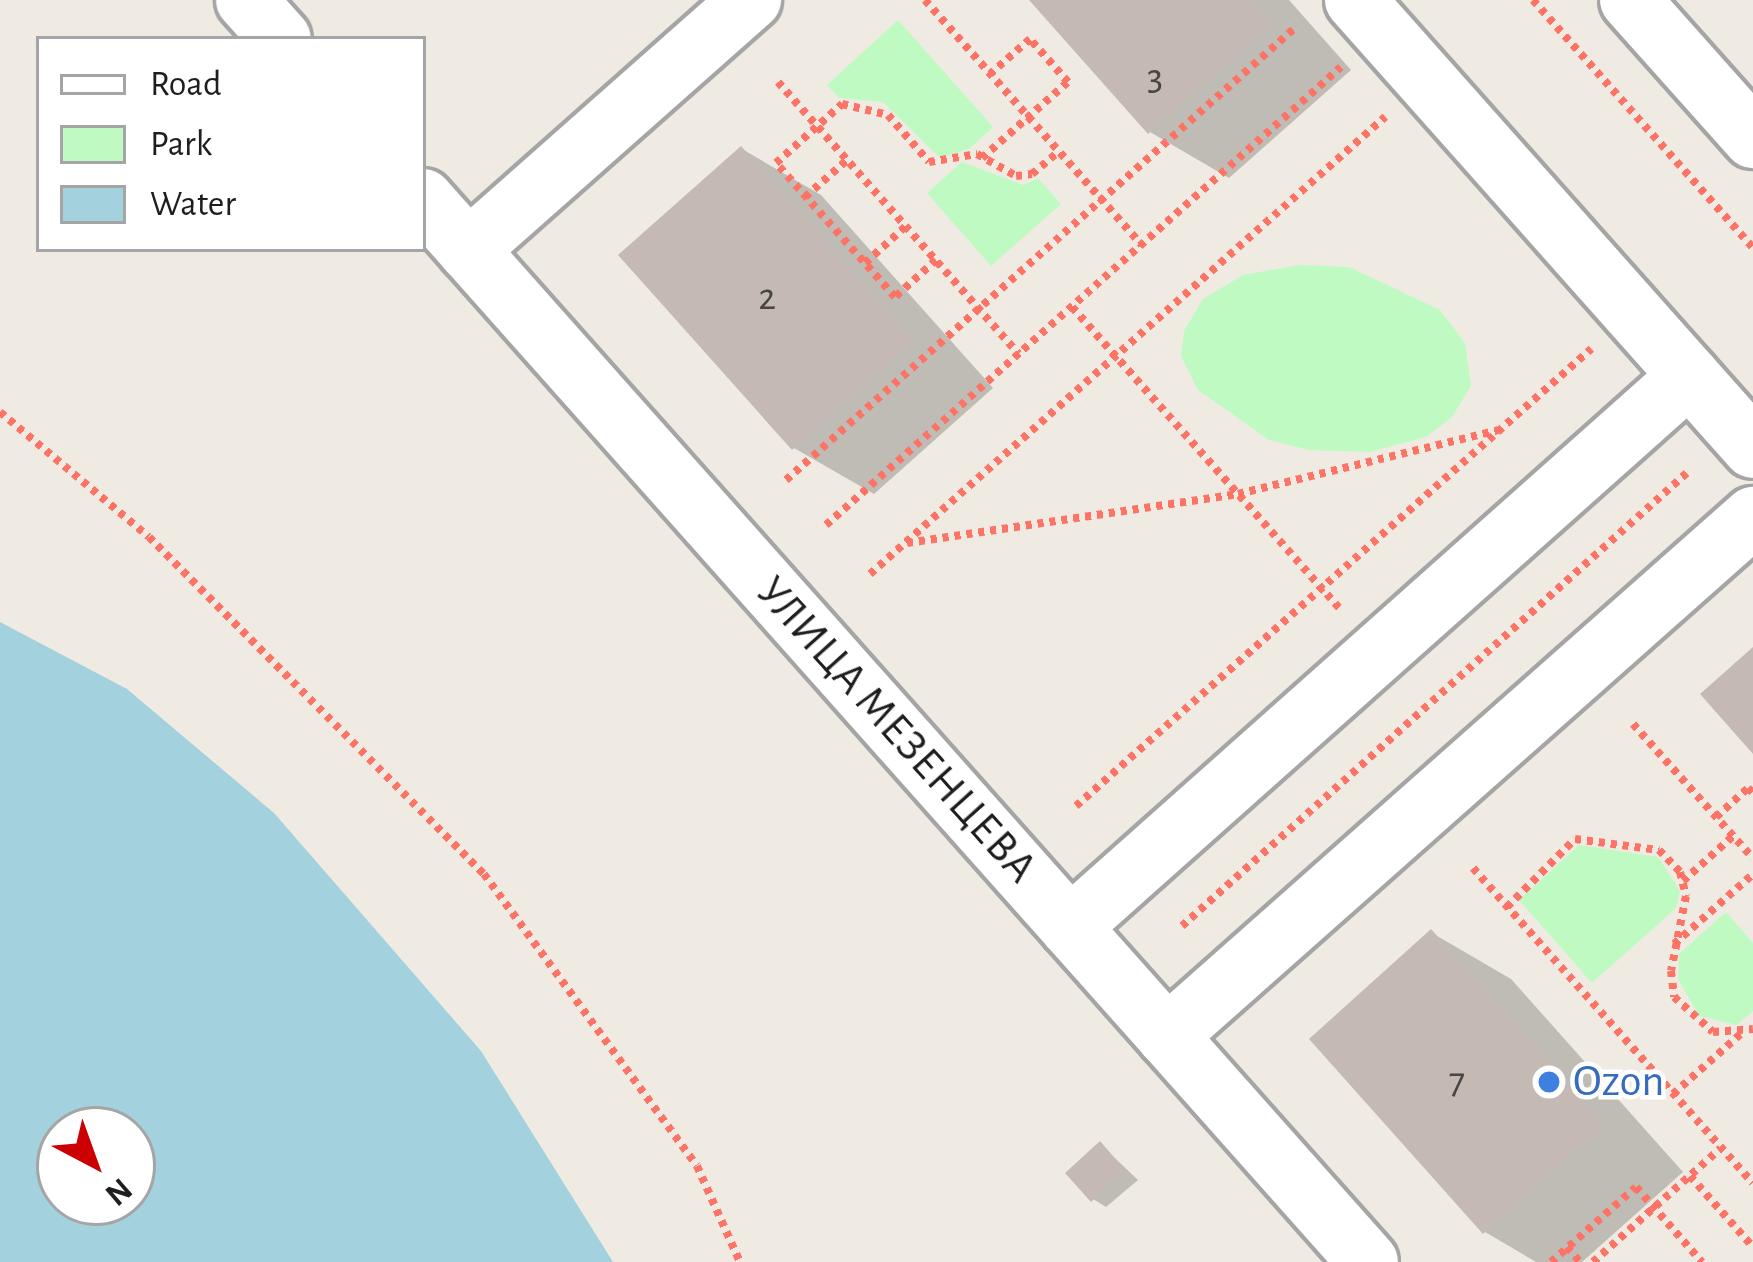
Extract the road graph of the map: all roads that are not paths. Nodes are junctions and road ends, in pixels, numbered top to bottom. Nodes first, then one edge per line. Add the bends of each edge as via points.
1 (246, 0) edge
2 (751, 0) edge
3 (1354, 0) edge
4 (1630, 0) edge
5 (278, 36) edge
6 (1753, 138) edge
7 (426, 202) edge
8 (469, 250) junction
9 (1689, 376) junction
10 (1753, 448) edge
11 (1753, 517) edge
12 (1070, 927) junction
13 (1167, 1036) junction
14 (1368, 1262) edge

1 - 5 street
2 - 8 street
3 - 9 street
4 - 6 street
7 - 8 street, УЛИЦА МЕЗЕНЦЕВА
8 - 12 street, УЛИЦА МЕЗЕНЦЕВА
9 - 10 street
9 - 12 street
11 - 13 street
12 - 13 street, УЛИЦА МЕЗЕНЦЕВА
13 - 14 street, УЛИЦА МЕЗЕНЦЕВА

